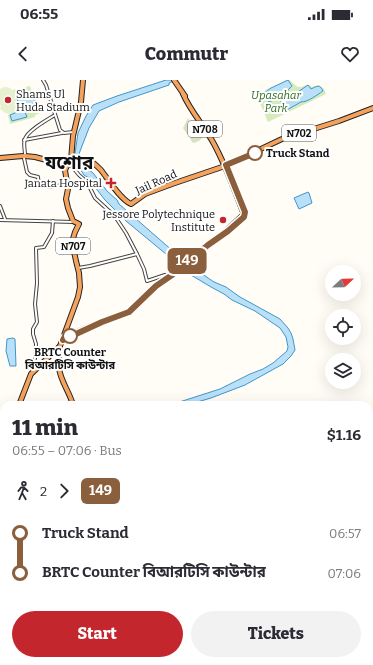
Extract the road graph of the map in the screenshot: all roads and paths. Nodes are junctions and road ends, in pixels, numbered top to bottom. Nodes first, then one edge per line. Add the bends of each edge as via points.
1 (43, 80) edge
2 (83, 80) edge
3 (175, 81) edge
4 (373, 108) edge
5 (55, 116) junction
6 (74, 132) junction
7 (64, 133) junction
8 (24, 140) junction
9 (24, 156) junction
10 (0, 158) edge
11 (71, 162) junction
12 (226, 165) junction
13 (67, 184) junction
14 (0, 206) edge
15 (0, 220) edge
16 (5, 220) junction
17 (54, 222) junction
18 (75, 222) junction
19 (137, 254) junction
20 (78, 268) junction
21 (167, 279) junction
22 (65, 338) junction
23 (60, 347) junction
24 (34, 371) junction
25 (21, 401) edge
26 (71, 401) edge

1 - 5 street
2 - 6 highway, N707
3 - 12 highway, N708 via 214,140
4 - 12 highway, N702 via 282,139
5 - 7 street via 60,130
5 - 8 street via 35,128
6 - 7 street
6 - 11 highway, N707
7 - 8 street
8 - 9 street
9 - 10 highway
9 - 11 highway via 54,162
9 - 13 street via 27,172 38,177 39,187
11 - 12 highway, Jail Road / N702 via 88,159 131,204 145,194
11 - 13 highway, N707 via 65,170
11 - 19 street via 79,175 86,180 95,198 114,215
12 - 21 highway, N708 via 245,216
13 - 18 highway, N707 via 67,204
14 - 16 street
15 - 16 street
16 - 17 street
17 - 18 street
17 - 24 street via 52,233 44,247 36,248 37,322 33,329 36,344
18 - 20 highway, N707 via 79,224 72,242
19 - 20 street
19 - 21 street via 147,281 165,275
20 - 22 highway, N707 via 80,287
21 - 22 highway, N708 via 129,312
22 - 23 highway, N707
23 - 24 highway, N707
23 - 26 highway via 59,369
24 - 25 highway, N707

